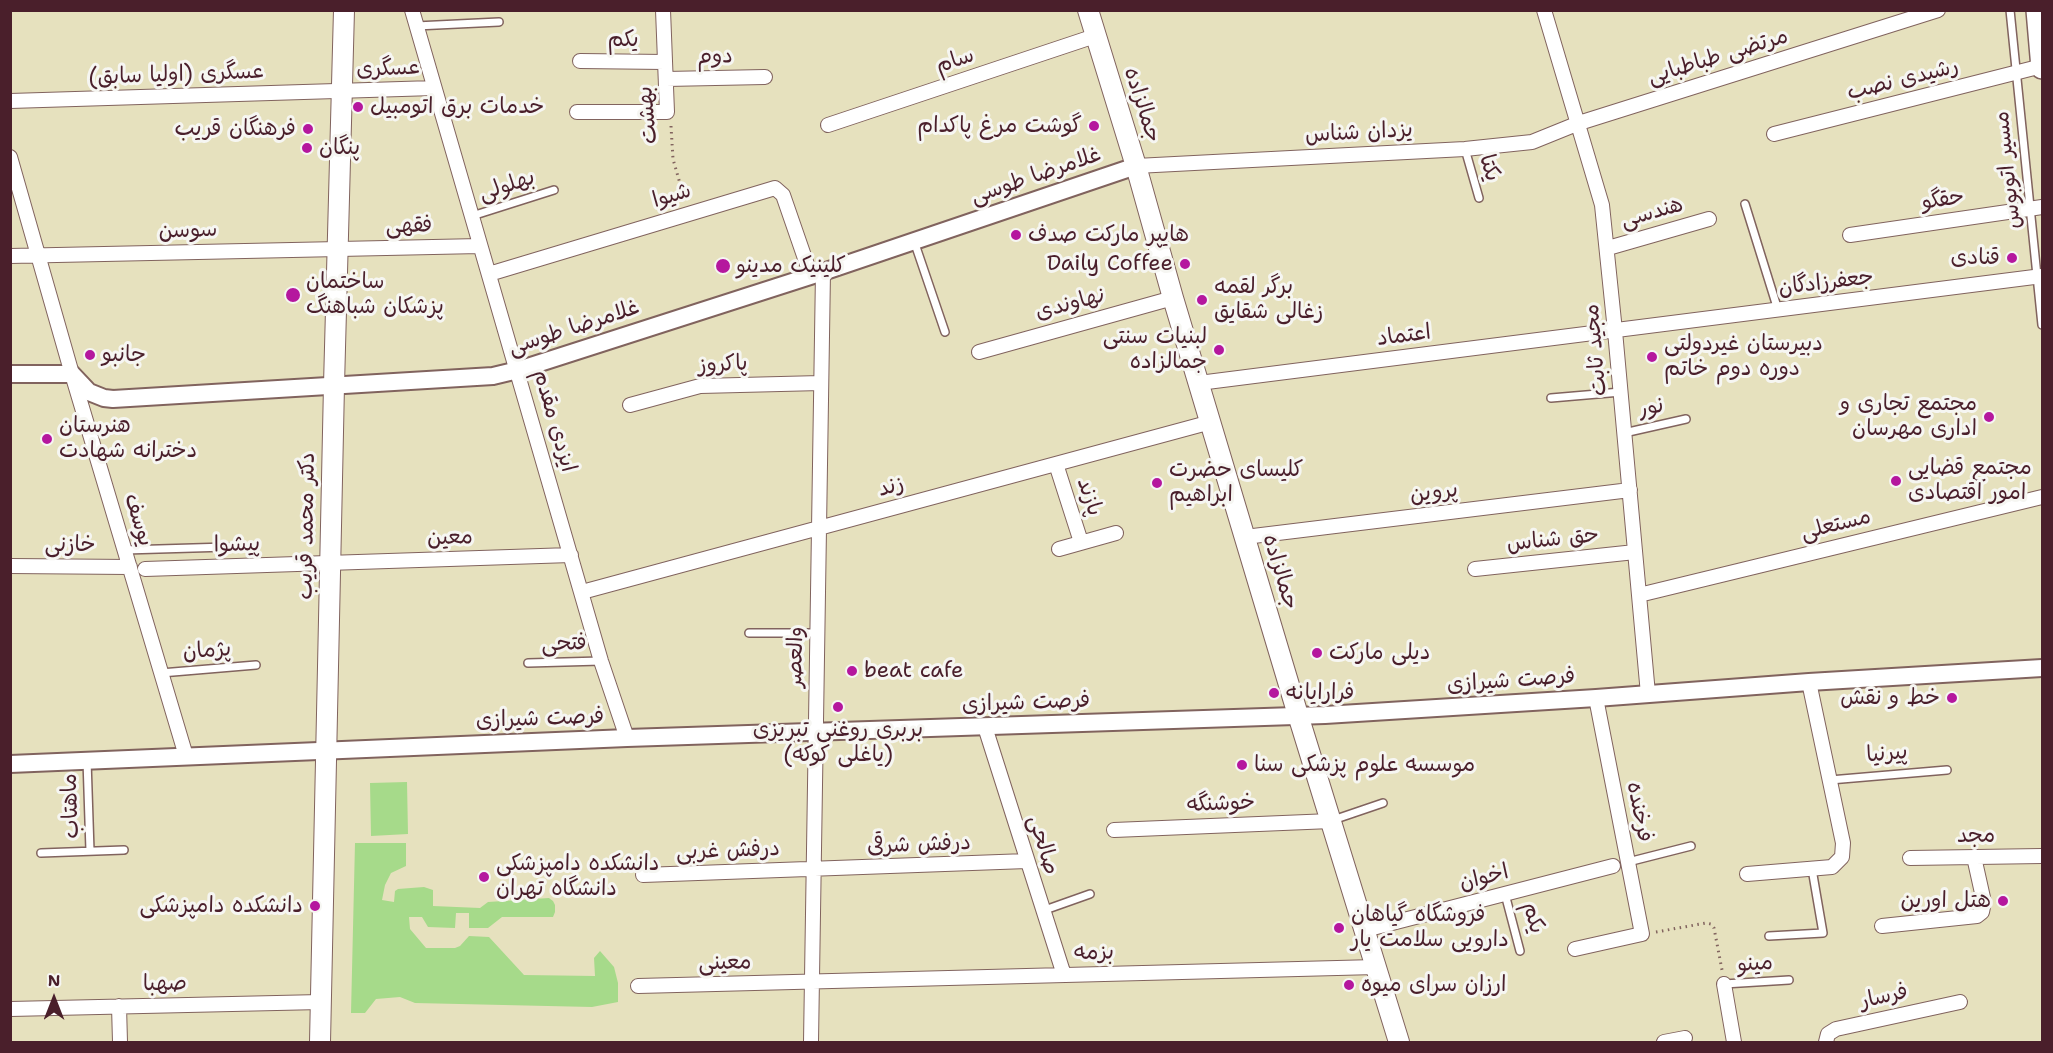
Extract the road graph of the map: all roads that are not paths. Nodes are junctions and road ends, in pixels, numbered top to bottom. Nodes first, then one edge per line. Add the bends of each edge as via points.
1 (344, 10) edge
2 (412, 10) edge
3 (663, 10) edge
4 (1088, 10) edge
5 (1544, 10) edge
6 (1938, 10) edge
7 (2010, 10) edge
8 (2037, 10) edge
9 (499, 22) dead end
10 (416, 26) junction
11 (1095, 36) junction
12 (580, 61) dead end
13 (665, 62) junction
14 (2042, 67) edge
15 (2015, 73) junction
16 (765, 77) dead end
17 (666, 79) junction
18 (434, 88) junction
19 (342, 92) junction
20 (10, 101) edge
21 (577, 112) dead end
22 (1579, 123) junction
23 (828, 125) dead end
24 (1774, 134) dead end
25 (1465, 149) junction
26 (10, 157) edge
27 (1136, 166) junction
28 (554, 189) dead end
29 (1479, 198) dead end
30 (1745, 204) dead end
31 (2036, 208) edge
32 (472, 216) junction
33 (1708, 219) dead end
34 (1850, 235) dead end
35 (914, 241) junction
36 (480, 246) junction
37 (339, 248) junction
38 (1608, 248) junction
39 (10, 256) edge
40 (39, 256) junction
41 (489, 274) junction
42 (817, 274) junction
43 (2040, 277) edge
44 (1173, 298) junction
45 (1778, 310) junction
46 (2043, 325) edge
47 (1616, 331) junction
48 (945, 332) dead end
49 (979, 352) dead end
50 (518, 370) junction
51 (10, 374) edge
52 (72, 374) junction
53 (821, 383) junction
54 (1199, 383) junction
55 (334, 385) junction
56 (1621, 392) junction
57 (1551, 398) dead end
58 (630, 405) dead end
59 (1686, 419) dead end
60 (1211, 422) junction
61 (1624, 433) junction
62 (1056, 464) junction
63 (1629, 490) junction
64 (2043, 497) edge
65 (820, 528) junction
66 (1116, 533) dead end
67 (1245, 537) junction
68 (1081, 542) junction
69 (227, 546) dead end
70 (1059, 549) dead end
71 (125, 550) junction
72 (1635, 552) junction
73 (570, 555) junction
74 (331, 563) junction
75 (10, 566) edge
76 (130, 567) junction
77 (145, 569) dead end
78 (1475, 569) dead end
79 (582, 592) junction
80 (1639, 595) junction
81 (749, 633) dead end
82 (817, 633) junction
83 (601, 661) junction
84 (528, 663) dead end
85 (256, 666) dead end
86 (2043, 668) edge
87 (161, 673) junction
88 (1809, 682) junction
89 (1647, 694) junction
90 (1596, 698) junction
91 (1298, 715) junction
92 (985, 727) junction
93 (816, 733) junction
94 (627, 738) junction
95 (327, 750) junction
96 (186, 756) junction
97 (87, 760) junction
98 (10, 764) edge
99 (1947, 770) dead end
100 (1830, 780) junction
101 (1383, 802) dead end
102 (1331, 821) junction
103 (1114, 830) dead end
104 (1690, 846) dead end
105 (124, 850) dead end
106 (90, 851) junction
107 (41, 853) dead end
108 (2043, 856) edge
109 (1974, 857) junction
110 (1910, 858) dead end
111 (1027, 861) junction
112 (1628, 862) junction
113 (1613, 866) dead end
114 (1812, 869) junction
115 (814, 870) junction
116 (643, 874) dead end
117 (1747, 874) dead end
118 (1090, 894) dead end
119 (1505, 894) junction
120 (1042, 911) junction
121 (1882, 926) dead end
122 (1365, 930) junction
123 (1769, 936) dead end
124 (1575, 948) dead end
125 (1520, 951) dead end
126 (1376, 967) junction
127 (1064, 975) junction
128 (1789, 980) dead end
129 (812, 982) junction
130 (1724, 984) joint
131 (638, 986) dead end
132 (321, 1002) junction
133 (1960, 1002) dead end
134 (119, 1006) junction
135 (10, 1009) edge
136 (1685, 1038) dead end
137 (120, 1042) edge
138 (320, 1042) edge
139 (811, 1042) edge
140 (1399, 1042) edge
141 (1664, 1042) edge
142 (1734, 1042) edge
143 (1826, 1042) edge

1 - 19 main road, دکتر محمد قریب
2 - 10 street, ایزدی مقدم
3 - 13 street, بهشت
4 - 11 main road, جمالزاده
5 - 22 street, مجید ثابت
6 - 22 street, مرتضی طباطبایی
7 - 15 lane, مسیر اتوبوس
8 - 14 main road
9 - 10 lane
10 - 18 street, ایزدی مقدم
11 - 23 street, سام
11 - 27 main road, جمالزاده
12 - 13 street, یکم
13 - 17 street, بهشت
14 - 15 street, رشیدی نصب
15 - 24 street, رشیدی نصب
15 - 31 lane, مسیر اتوبوس
16 - 17 street, دوم
17 - 21 street, بهشت via 667,112
18 - 19 street, عسگری
18 - 32 street, ایزدی مقدم
19 - 20 street, عسگری (اولیا سابق)
19 - 37 main road, دکتر محمد قریب
22 - 25 street, یزدان شناس via 1532,142
22 - 38 street, مجید ثابت via 1600,192
25 - 27 street, یزدان شناس
25 - 29 lane, یکتا
26 - 40 street, یوسف
27 - 35 street, غلامرضا طوسی
27 - 44 main road, جمالزاده
28 - 32 lane, بهلولی
30 - 45 lane
31 - 34 street, حقگو
31 - 43 lane, مسیر اتوبوس
32 - 36 street, ایزدی مقدم
33 - 38 street, هندسی
35 - 42 street, غلامرضا طوسی
35 - 48 lane
36 - 37 street, فقهی
36 - 41 street, ایزدی مقدم
37 - 40 street, سوسن
37 - 55 main road, دکتر محمد قریب
38 - 47 street, مجید ثابت
39 - 40 street, سوسن
40 - 52 street, یوسف
41 - 42 street, شیوا via 778,188
41 - 50 street, ایزدی مقدم
42 - 50 street, غلامرضا طوسی
42 - 53 street, والعصر
43 - 45 street, جعفرزادگان
43 - 46 lane, مسیر اتوبوس
44 - 49 street, نهاوندی
44 - 54 main road, جمالزاده
45 - 47 street, جعفرزادگان
47 - 54 street, اعتماد
47 - 56 street, مجید ثابت
50 - 55 street, غلامرضا طوسی via 482,378
50 - 73 street, ایزدی مقدم
51 - 52 street
52 - 55 street, غلامرضا طوسی via 89,392 113,399
52 - 71 street, یوسف
53 - 58 street, پاکروز via 700,386
53 - 65 street, والعصر
54 - 60 main road, جمالزاده
55 - 74 main road, دکتر محمد قریب
56 - 57 lane
56 - 61 street, مجید ثابت
59 - 61 lane, نور
60 - 62 street, زند
60 - 67 main road, جمالزاده
61 - 63 street, مجید ثابت
62 - 65 street, زند
62 - 68 street, پازند
63 - 67 street, پروین
63 - 72 street, مجید ثابت
64 - 80 street, مستعلی
65 - 79 street, زند
65 - 82 street, والعصر
66 - 68 street
67 - 91 main road, جمالزاده
68 - 70 street
69 - 71 lane
71 - 76 street, یوسف
72 - 78 street, حق شناس
72 - 80 street, مجید ثابت
73 - 74 street, معین
73 - 79 street, ایزدی مقدم
74 - 77 street, پیشوا
74 - 95 main road, دکتر محمد قریب
75 - 76 street, خازنی
76 - 87 street, یوسف
79 - 83 street, ایزدی مقدم
80 - 89 street, مجید ثابت
81 - 82 lane
82 - 93 street, والعصر
83 - 84 lane, فتحی
83 - 94 street, ایزدی مقدم
85 - 87 lane, پژمان
86 - 88 street, فرصت شیرازی
87 - 96 street, یوسف
88 - 89 street, فرصت شیرازی
88 - 100 street
89 - 90 street, فرصت شیرازی
90 - 91 street, فرصت شیرازی
90 - 112 street, فرخنده
91 - 92 street, فرصت شیرازی
91 - 102 main road, جمالزاده
92 - 93 street, فرصت شیرازی
92 - 111 street, صالحی
93 - 94 street, فرصت شیرازی
93 - 115 street, والعصر
94 - 95 street, فرصت شیرازی
95 - 96 street, فرصت شیرازی
95 - 132 main road, دکتر محمد قریب
96 - 97 street, فرصت شیرازی
97 - 98 street, فرصت شیرازی
97 - 106 lane, ماهتاب
99 - 100 lane, پیرنیا
100 - 114 street via 1843,843 1842,857 1832,867
101 - 102 lane
102 - 103 street, خوشنگه
102 - 122 main road, جمالزاده
104 - 112 lane
105 - 106 lane, ماهتاب
106 - 107 lane, ماهتاب
108 - 109 street, مجد
109 - 110 street, مجد
109 - 121 street via 1984,902 1977,916
111 - 115 street, درفش شرقی
111 - 120 street, صالحی
112 - 124 street, فرخنده via 1642,934
113 - 119 street, اخوان
114 - 117 street
114 - 123 lane via 1823,933
115 - 116 street, درفش غربی
115 - 129 street, والعصر
118 - 120 lane
119 - 122 street, اخوان
119 - 125 lane, یکم
120 - 127 street, صالحی
122 - 126 main road, جمالزاده
126 - 127 street, بزمه
126 - 140 main road, جمالزاده
127 - 129 street, بزمه
128 - 130 lane, مینو
129 - 131 street, معینی
129 - 139 street, والعصر
130 - 142 street
132 - 134 street, صهبا
132 - 138 main road, دکتر محمد قریب
133 - 143 street, فرسار via 1836,1029 1828,1034
134 - 135 street, صهبا
134 - 137 street
136 - 141 street

